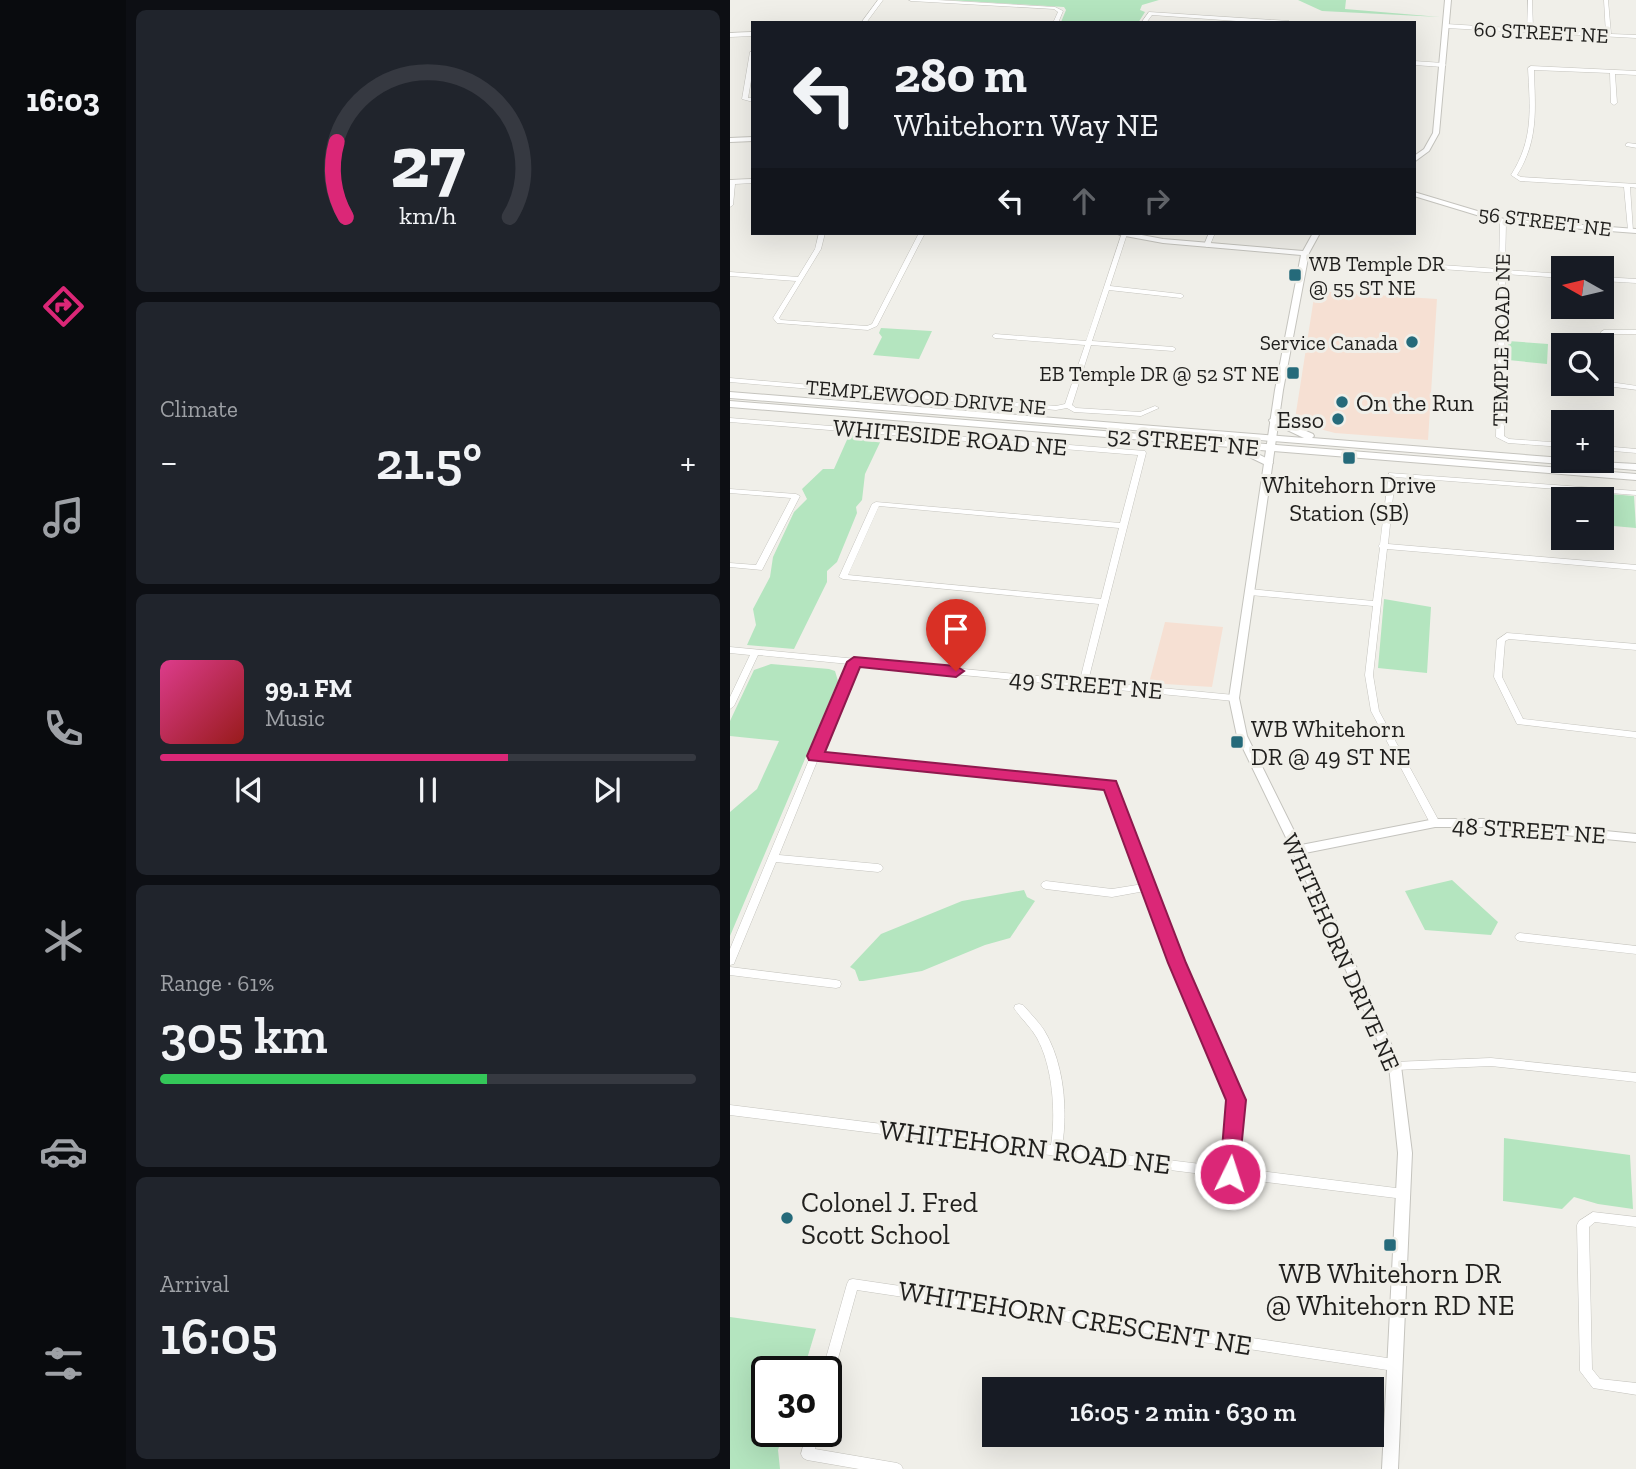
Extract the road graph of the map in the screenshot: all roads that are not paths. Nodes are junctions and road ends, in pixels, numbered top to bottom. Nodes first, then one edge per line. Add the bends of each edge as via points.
1 (881, 0) edge
2 (911, 0) edge
3 (1448, 0) edge
4 (1530, 0) edge
5 (1606, 0) edge
6 (865, 21) edge
7 (1056, 21) edge
8 (1145, 21) edge
9 (1261, 21) edge
10 (1446, 26) junction
11 (1530, 31) junction
12 (751, 34) edge
13 (730, 35) edge
14 (1609, 35) junction
15 (1636, 37) edge
16 (1416, 63) edge
17 (1443, 65) junction
18 (1612, 71) junction
19 (751, 72) edge
20 (1636, 73) edge
21 (751, 100) edge
22 (1614, 103) dead end
23 (751, 139) edge
24 (730, 140) edge
25 (1628, 145) dead end
26 (1636, 146) edge
27 (1416, 158) edge
28 (751, 181) edge
29 (731, 182) edge
30 (1627, 186) junction
31 (1636, 186) edge
32 (1416, 195) edge
33 (730, 205) edge
34 (1503, 221) junction
35 (1634, 231) edge
36 (822, 235) edge
37 (921, 235) edge
38 (1122, 235) edge
39 (1130, 235) edge
40 (1211, 235) edge
41 (1315, 235) edge
42 (1207, 245) junction
43 (1305, 253) junction
44 (1423, 262) dead end
45 (1502, 272) junction
46 (730, 274) edge
47 (1551, 275) edge
48 (800, 279) junction
49 (1614, 280) edge
50 (1636, 281) edge
51 (1107, 288) junction
52 (1181, 296) dead end
53 (1636, 332) edge
54 (995, 336) dead end
55 (1089, 342) junction
56 (1173, 349) dead end
57 (730, 380) edge
58 (1636, 388) edge
59 (730, 395) edge
60 (730, 404) edge
61 (1068, 406) junction
62 (1155, 408) dead end
63 (730, 420) edge
64 (1274, 420) junction
65 (1271, 443) junction
66 (1336, 443) junction
67 (1225, 444) junction
68 (1551, 444) edge
69 (1614, 449) edge
70 (1636, 451) edge
71 (1268, 463) junction
72 (1636, 467) edge
73 (1636, 477) edge
74 (730, 491) edge
75 (1636, 493) edge
76 (1123, 527) junction
77 (1382, 546) junction
78 (730, 565) edge
79 (1636, 568) edge
80 (1250, 592) junction
81 (1104, 602) junction
82 (1376, 604) junction
83 (1636, 647) edge
84 (730, 650) edge
85 (755, 653) junction
86 (854, 662) junction
87 (1083, 684) junction
88 (1234, 698) junction
89 (730, 706) edge
90 (1636, 735) edge
91 (815, 756) junction
92 (1435, 823) junction
93 (1636, 838) edge
94 (1298, 850) junction
95 (773, 858) junction
96 (878, 867) dead end
97 (1046, 886) dead end
98 (1148, 887) junction
99 (1520, 937) dead end
100 (1636, 950) edge
101 (730, 961) edge
102 (730, 971) edge
103 (836, 984) dead end
104 (1019, 1008) dead end
105 (1395, 1066) junction
106 (1636, 1078) edge
107 (730, 1110) edge
108 (1056, 1150) junction
109 (1230, 1174) junction
110 (1404, 1194) junction
111 (1636, 1222) edge
112 (833, 1356) edge
113 (1394, 1365) junction
114 (1636, 1389) edge
115 (809, 1447) edge
116 (897, 1469) edge
117 (1390, 1469) edge

1 - 6 street
2 - 7 street via 1055,8 1061,11
3 - 10 street
4 - 11 street
5 - 14 street
8 - 9 street via 1151,13
10 - 11 street, 60 STREET NE
10 - 17 street
11 - 14 street, 60 STREET NE
12 - 13 street
14 - 15 street, 60 STREET NE
16 - 17 street
17 - 27 street via 1436,133
18 - 20 street
18 - 22 street
18 - 30 street via 1531,68 1532,138 1526,159 1514,175
19 - 21 street via 745,99
23 - 24 street
25 - 26 street
28 - 29 street
29 - 33 street
30 - 31 street
30 - 35 street
32 - 34 street, 56 STREET NE
34 - 35 street, 56 STREET NE
34 - 45 street, TEMPLE ROAD NE
36 - 48 street
37 - 48 street via 875,325 868,328 779,322 776,318
38 - 51 street, TEMPLEWOOD DRIVE NE
39 - 42 street
40 - 42 street
41 - 43 street, WHITEHORN DRIVE NE
42 - 43 street
43 - 64 street, WHITEHORN DRIVE NE
44 - 45 street
45 - 47 street
45 - 68 street, TEMPLE ROAD NE via 1500,437
46 - 48 street
49 - 50 street
51 - 52 street
51 - 55 street, TEMPLEWOOD DRIVE NE
53 - 58 street via 1604,332 1607,384
54 - 55 street
55 - 56 street
55 - 61 street, TEMPLEWOOD DRIVE NE
57 - 61 street, TEMPLEWOOD DRIVE NE
59 - 65 main road, 52 STREET NE
60 - 67 main road, 52 STREET NE
61 - 62 street via 1141,414
63 - 76 street, WHITESIDE ROAD NE via 1142,453
64 - 65 street, WHITEHORN DRIVE NE
64 - 66 main road via 1298,433
65 - 66 main road, 52 STREET NE
65 - 67 main road, 52 STREET NE
65 - 71 street, WHITEHORN DRIVE NE
65 - 73 main road, 52 STREET NE
66 - 72 main road, 52 STREET NE
67 - 71 main road
69 - 70 street
71 - 80 street, WHITEHORN DRIVE NE
74 - 78 street via 796,496 759,568
75 - 77 street via 1392,475
76 - 81 street, WHITESIDE ROAD NE
76 - 81 street via 876,504 843,577
77 - 79 street
77 - 82 street
80 - 82 street
80 - 88 street, WHITEHORN DRIVE NE
81 - 87 street, WHITESIDE ROAD NE
82 - 92 street via 1369,675 1373,702
83 - 90 street via 1507,636 1501,640 1498,677 1520,722
84 - 85 street, 49 STREET NE
85 - 86 street, 49 STREET NE
85 - 89 street
86 - 87 street, 49 STREET NE
86 - 91 street
87 - 88 street, 49 STREET NE
88 - 94 street, WHITEHORN DRIVE NE via 1242,736
91 - 95 street
91 - 98 street via 1110,785
92 - 93 street, 48 STREET NE via 1483,822
92 - 94 street, 48 STREET NE
94 - 105 street, WHITEHORN DRIVE NE
95 - 96 street
95 - 101 street
97 - 98 street via 1112,893
98 - 109 street via 1236,1100
99 - 100 street
102 - 103 street
104 - 108 street via 1041,1034 1055,1078 1060,1133
105 - 106 street via 1491,1062
105 - 110 street, WHITEHORN DRIVE NE via 1406,1153
107 - 108 street, WHITEHORN ROAD NE
108 - 109 street, WHITEHORN ROAD NE
109 - 110 street, WHITEHORN ROAD NE
110 - 113 street, WHITEHORN DRIVE NE
111 - 114 street via 1593,1217 1583,1225 1586,1371 1597,1384
112 - 113 street, WHITEHORN CRESCENT NE via 853,1284
113 - 117 street, WHITEHORN DRIVE NE
115 - 116 street via 807,1454

